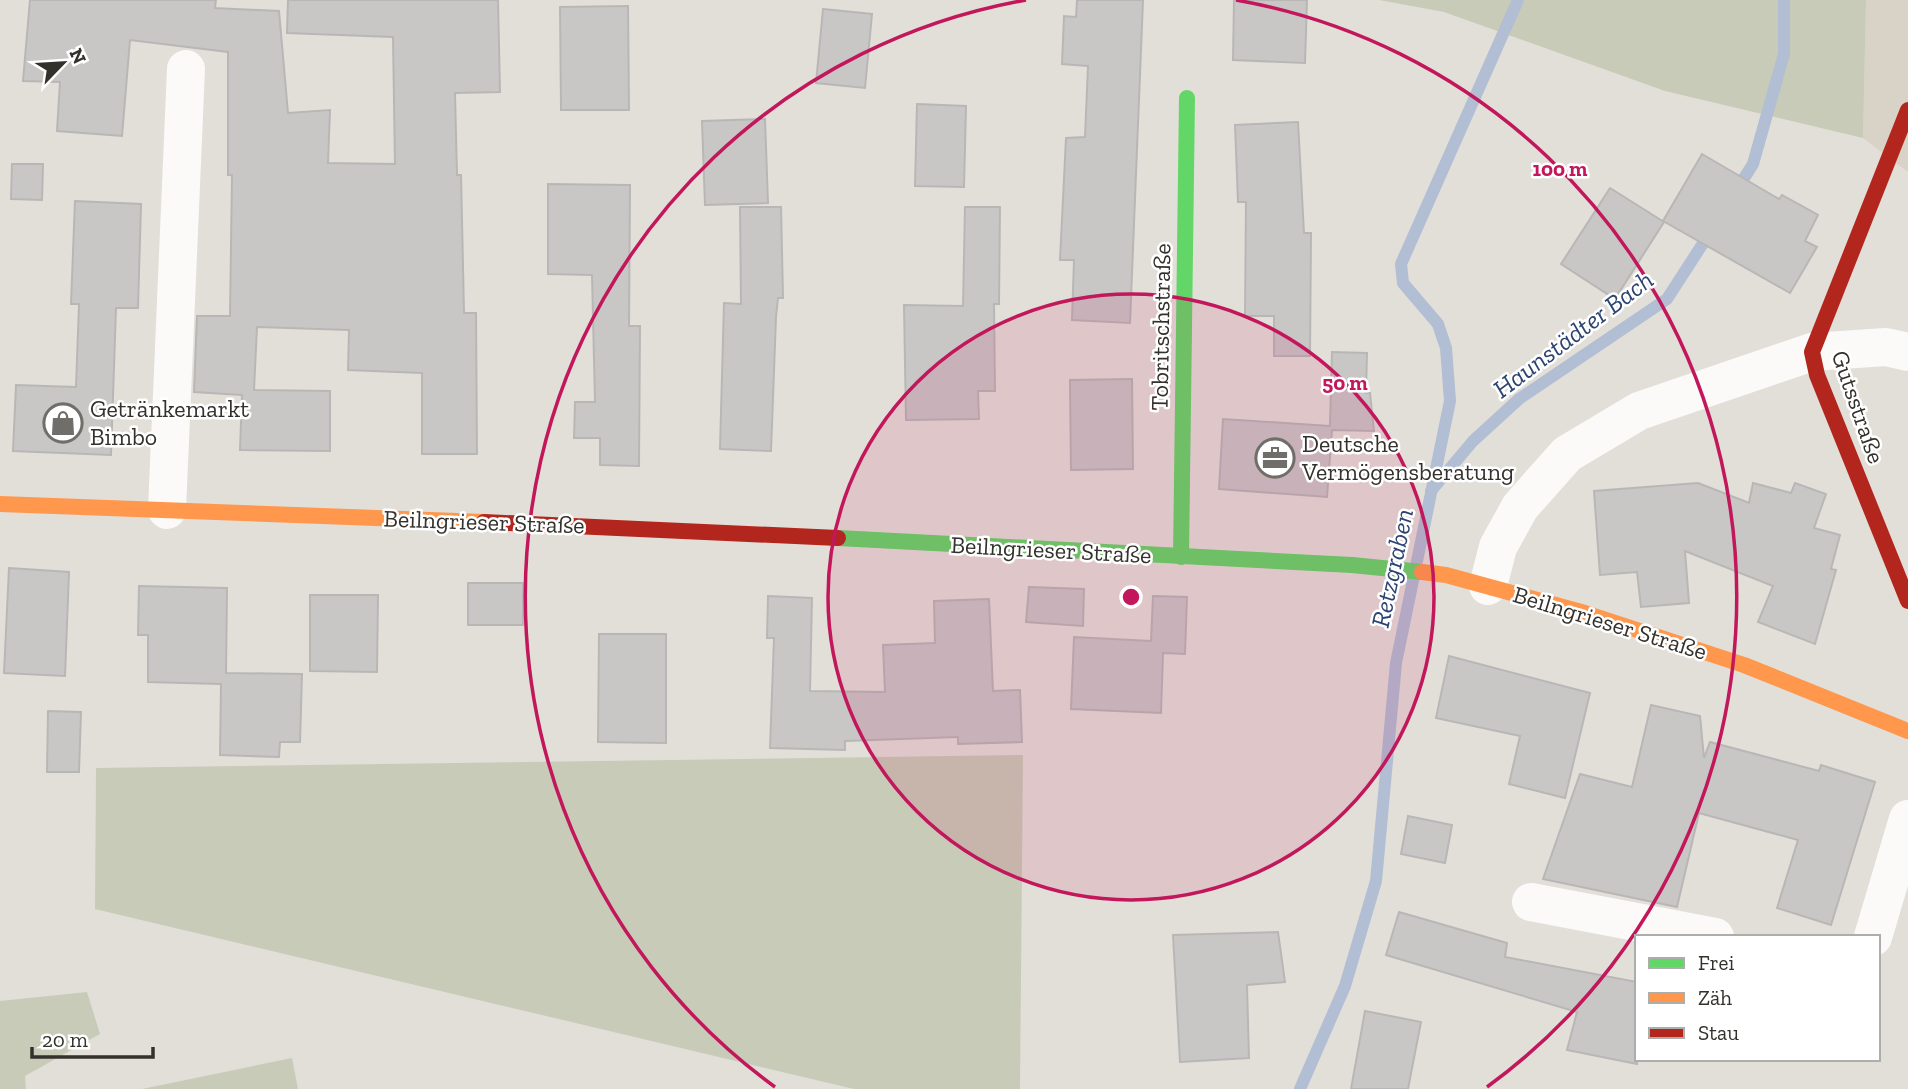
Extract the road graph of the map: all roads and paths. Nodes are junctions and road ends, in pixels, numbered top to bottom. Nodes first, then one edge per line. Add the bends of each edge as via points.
1 (186, 69) dead end
2 (1187, 98) dead end
3 (1908, 110) edge
4 (1812, 352) junction
5 (1908, 352) edge
6 (0, 503) edge
7 (167, 510) junction
8 (1181, 556) junction
9 (1488, 586) junction
10 (1908, 601) edge
11 (1908, 731) edge
12 (1908, 819) edge
13 (1531, 902) dead end
14 (1704, 935) edge
15 (1874, 935) edge

1 - 7 street
2 - 8 main road, Tobritschstraße
3 - 4 main road, Gutsstraße
4 - 5 street via 1886,347
4 - 9 street via 1639,411 1567,454 1520,507 1498,547
4 - 10 main road, Gutsstraße via 1817,375
6 - 7 main road, Beilngrieser Straße
7 - 8 main road, Beilngrieser Straße
8 - 9 main road, Beilngrieser Straße via 1373,567 1446,575
9 - 11 main road, Beilngrieser Straße via 1744,665
12 - 15 street
13 - 14 street

